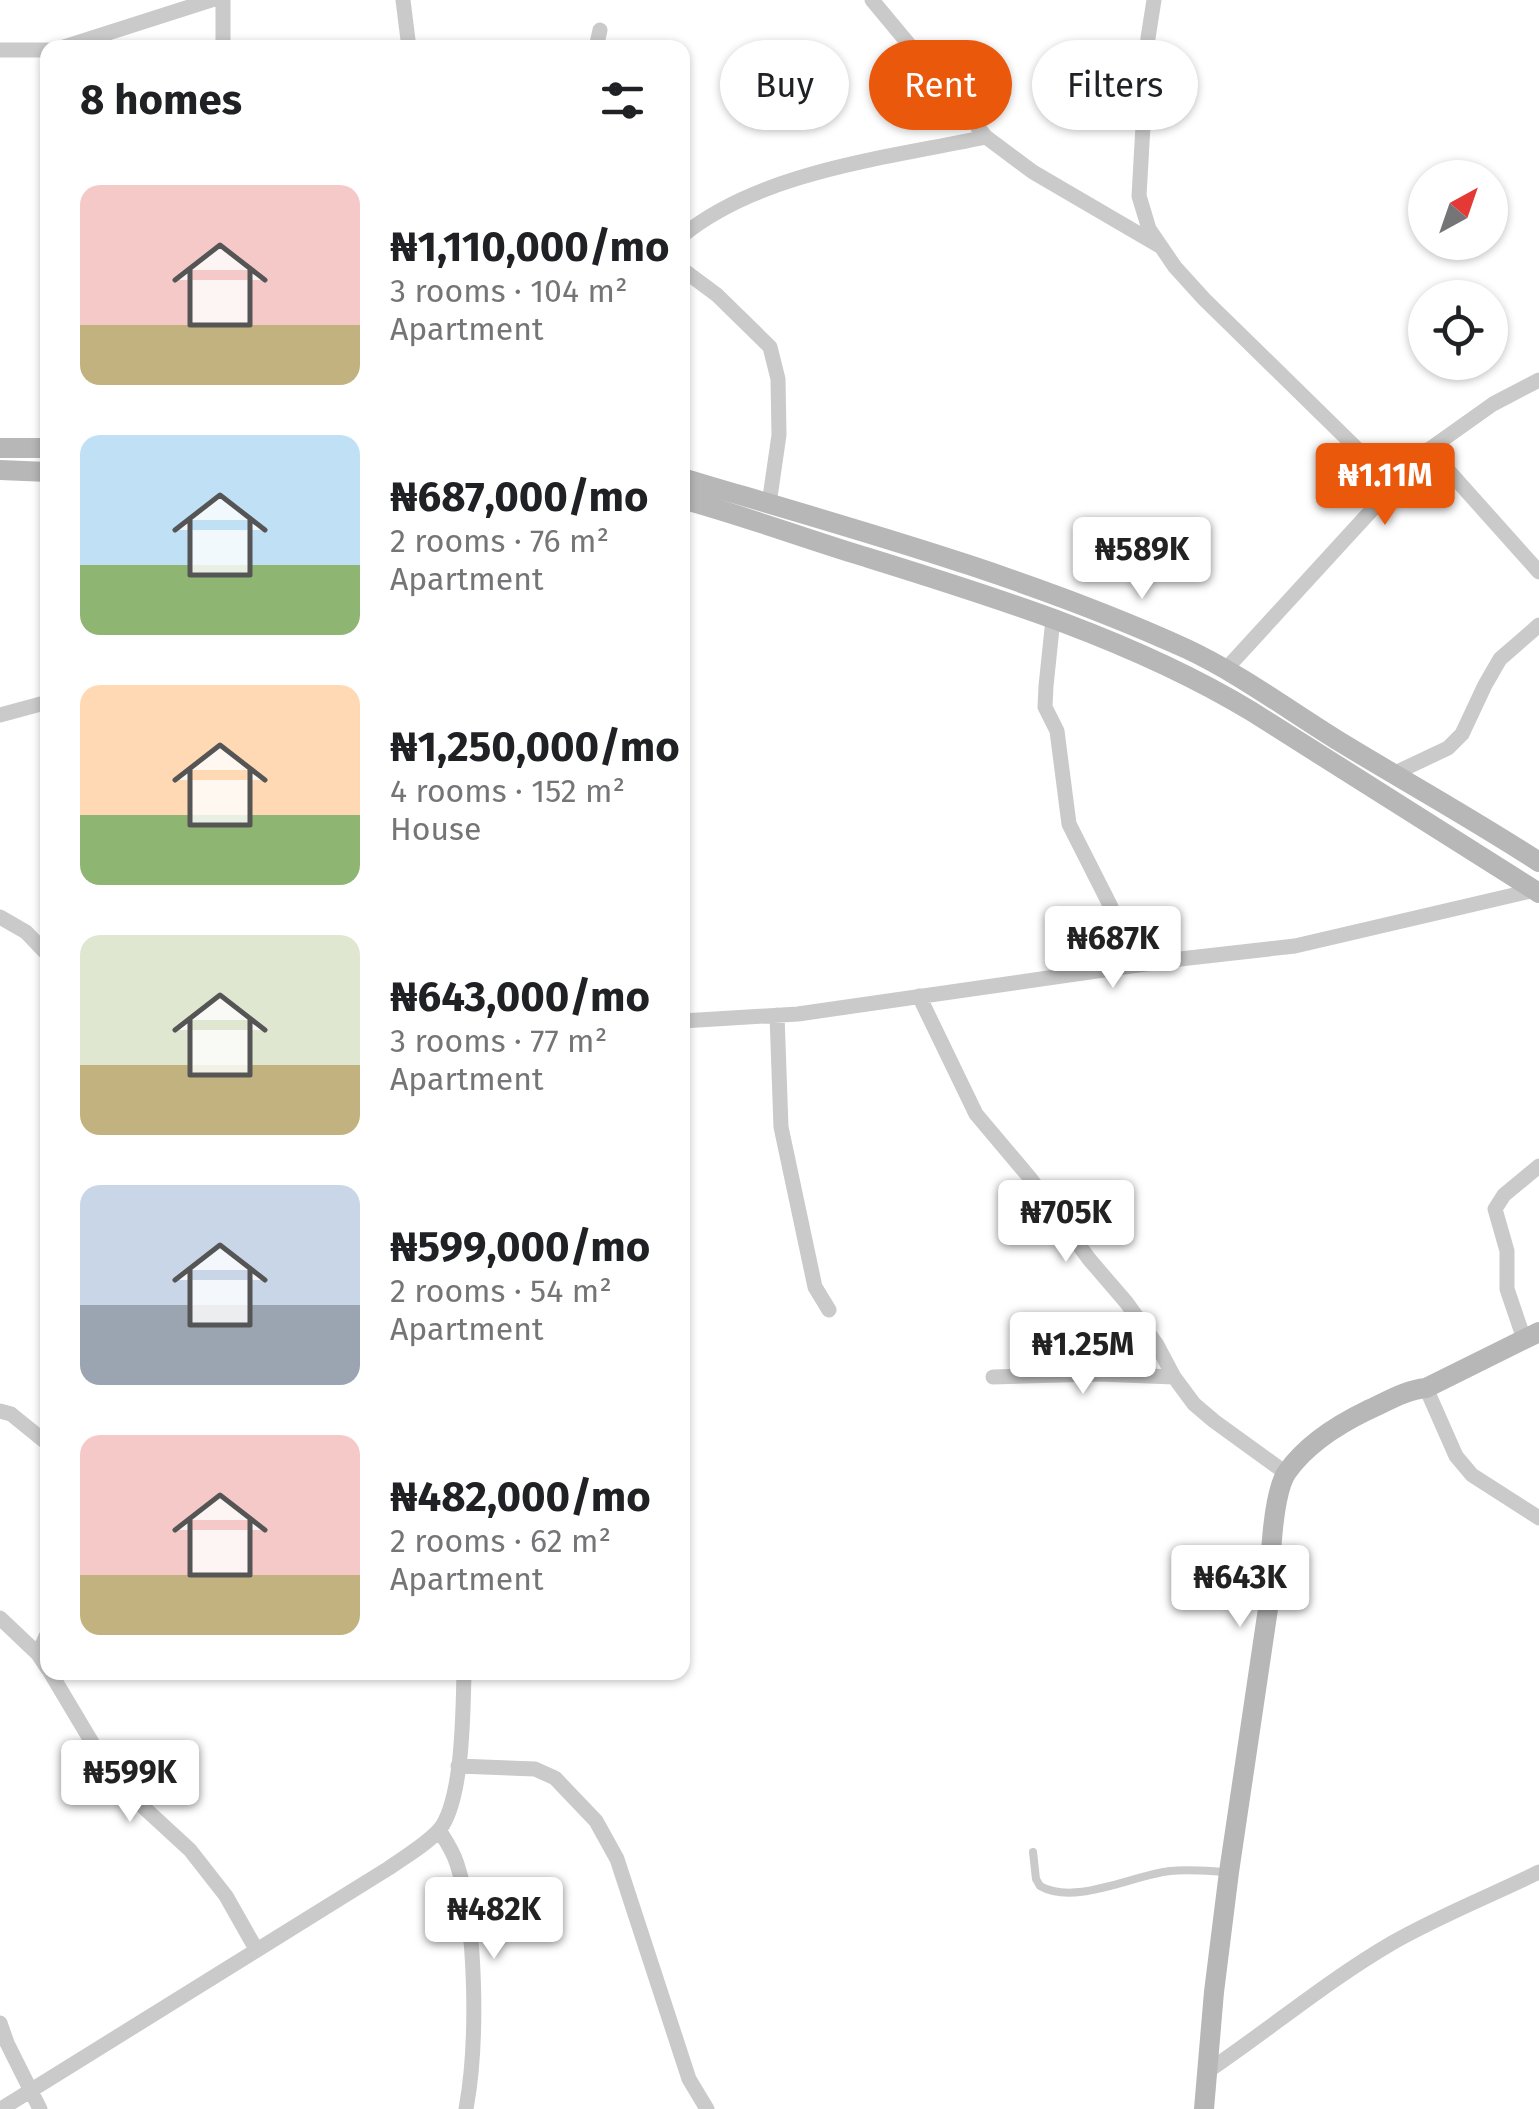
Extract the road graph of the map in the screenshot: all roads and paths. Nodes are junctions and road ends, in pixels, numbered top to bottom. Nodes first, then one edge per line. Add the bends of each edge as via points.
1 (211, 0) edge
2 (223, 0) edge
3 (403, 0) edge
4 (872, 0) edge
5 (1154, 0) edge
6 (600, 30) dead end
7 (85, 40) edge
8 (223, 40) edge
9 (407, 40) edge
10 (598, 40) edge
11 (0, 50) edge
12 (40, 50) edge
13 (986, 138) junction
14 (690, 231) edge
15 (1160, 246) junction
16 (690, 275) edge
17 (1539, 380) edge
18 (0, 448) edge
19 (40, 448) edge
20 (1429, 450) junction
21 (0, 470) edge
22 (40, 472) edge
23 (690, 480) edge
24 (1395, 486) junction
25 (690, 501) edge
26 (769, 504) junction
27 (1539, 572) edge
28 (1053, 620) junction
29 (1539, 625) edge
30 (1226, 669) junction
31 (40, 704) edge
32 (0, 714) edge
33 (1393, 774) junction
34 (1536, 854) edge
35 (1537, 891) edge
36 (0, 917) edge
37 (40, 947) edge
38 (1116, 968) junction
39 (919, 996) junction
40 (777, 1015) junction
41 (690, 1020) edge
42 (1539, 1166) edge
43 (830, 1310) dead end
44 (1531, 1336) edge
45 (993, 1377) dead end
46 (1174, 1377) junction
47 (1426, 1388) junction
48 (0, 1412) edge
49 (40, 1438) edge
50 (1286, 1473) junction
51 (1539, 1518) edge
52 (0, 1618) edge
53 (40, 1650) edge
54 (38, 1654) junction
55 (40, 1657) edge
56 (54, 1680) edge
57 (463, 1680) edge
58 (458, 1766) junction
59 (439, 1830) junction
60 (1033, 1852) dead end
61 (1229, 1872) junction
62 (1539, 1872) edge
63 (256, 1949) junction
64 (0, 2023) edge
65 (1208, 2071) junction
66 (30, 2090) junction
67 (466, 2108) edge
68 (1, 2109) edge
69 (40, 2109) edge
70 (707, 2109) edge
71 (1204, 2109) edge

1 - 7 street
2 - 8 street
3 - 9 street
4 - 13 street
5 - 15 street via 1138,196
6 - 10 street
11 - 12 street
13 - 14 street via 812,174 738,199
13 - 15 street
15 - 24 street via 1204,299
16 - 26 street via 770,347 779,435
17 - 20 street
18 - 19 main road
20 - 24 street
20 - 27 street
21 - 22 main road
23 - 26 main road
24 - 30 street
25 - 28 main road
26 - 30 main road via 1082,606
28 - 35 main road via 1212,688
28 - 38 street via 1046,707 1057,732 1069,824 1111,907
29 - 33 street via 1500,659 1462,734 1448,748
30 - 33 main road
31 - 32 street
33 - 34 main road
35 - 38 street via 1295,946
36 - 37 street
38 - 39 street
39 - 40 street
39 - 46 street via 976,1114 1126,1302
40 - 41 street
40 - 43 street via 781,1127 815,1287
42 - 44 street via 1495,1210 1508,1251 1507,1289
44 - 47 main road
45 - 46 street
46 - 50 street via 1194,1404
47 - 50 main road via 1342,1424
47 - 51 street via 1456,1456 1472,1475
48 - 49 street
50 - 61 main road
52 - 54 street
53 - 54 street
54 - 55 street
56 - 63 street via 116,1782 190,1850
57 - 58 street
58 - 59 street via 451,1809
58 - 70 street via 535,1769 555,1778 596,1821 617,1859 689,2079
59 - 63 street
59 - 67 street via 457,1864 470,1936
60 - 61 lane via 1040,1886 1058,1892 1171,1870
61 - 65 main road
62 - 65 street via 1394,1942
63 - 66 street
64 - 66 street
65 - 71 main road
66 - 68 street
66 - 69 street

